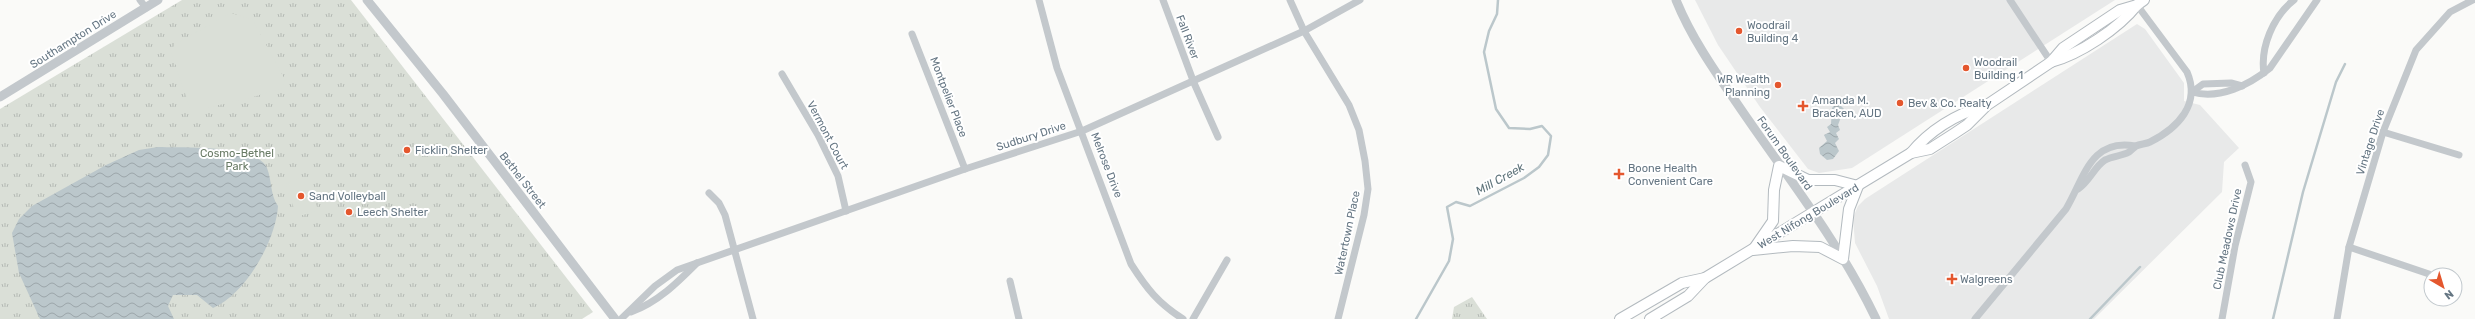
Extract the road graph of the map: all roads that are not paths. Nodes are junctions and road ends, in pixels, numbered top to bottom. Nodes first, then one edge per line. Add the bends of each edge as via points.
1 (158, 0) edge
2 (367, 0) edge
3 (1039, 0) edge
4 (1163, 0) edge
5 (1290, 0) edge
6 (1360, 0) edge
7 (1676, 0) edge
8 (2010, 0) edge
9 (2294, 0) edge
10 (2316, 0) edge
11 (2473, 0) edge
12 (2140, 3) edge
13 (143, 4) edge
14 (1304, 31) junction
15 (912, 34) dead end
16 (2051, 62) junction
17 (2264, 73) junction
18 (782, 74) dead end
19 (1194, 82) junction
20 (2242, 86) junction
21 (2192, 92) junction
22 (0, 97) edge
23 (1082, 131) junction
24 (2383, 132) junction
25 (1218, 137) dead end
26 (2459, 156) dead end
27 (2245, 165) dead end
28 (1779, 166) junction
29 (965, 169) junction
30 (1858, 186) junction
31 (709, 193) dead end
32 (846, 211) junction
33 (1814, 214) junction
34 (2349, 247) junction
35 (736, 249) junction
36 (1753, 250) junction
37 (1843, 258) junction
38 (1227, 260) dead end
39 (697, 263) junction
40 (2423, 272) edge
41 (1705, 278) junction
42 (1010, 281) dead end
43 (1641, 306) junction
44 (630, 312) junction
45 (615, 319) edge
46 (621, 319) edge
47 (753, 319) edge
48 (1019, 319) edge
49 (1183, 319) edge
50 (1193, 319) edge
51 (1338, 319) edge
52 (1620, 319) edge
53 (1633, 319) edge
54 (1650, 319) edge
55 (1876, 319) edge
56 (1975, 319) edge
57 (2222, 319) edge
58 (2337, 319) edge

1 - 13 street, Southampton Drive
2 - 45 street, Bethel Street
3 - 23 street, Melrose Drive via 1057,68
4 - 19 street, Fall River
5 - 14 street, Watertown Place
6 - 14 street, Sudbury Drive
7 - 28 street, Forum Boulevard via 1703,53
8 - 16 street
9 - 17 street via 2287,6 2269,35 2262,61
10 - 17 street
11 - 24 street, Vintage Drive via 2450,12 2416,50
12 - 16 main road, West Nifong Boulevard via 2125,20 2068,57
12 - 21 street via 2187,72
13 - 22 street, Southampton Drive
14 - 19 street, Sudbury Drive
14 - 51 street, Watertown Place via 1349,105 1359,130 1365,160 1368,189 1364,215
15 - 29 street, Montpelier Place
16 - 30 main road, West Nifong Boulevard via 1987,105 1955,133 1930,149 1911,153
17 - 20 street
18 - 32 street, Vermont Court via 818,135 834,169
19 - 23 street, Sudbury Drive
19 - 25 street, Fall River
20 - 21 street via 2203,95
20 - 21 street via 2231,83 2203,84
21 - 56 street via 2189,108 2181,121 2150,142 2135,146 2124,144 2098,154 2088,165 2078,189 2058,220
23 - 29 street, Sudbury Drive
23 - 49 street, Melrose Drive via 1131,264 1148,291
24 - 26 street
24 - 34 street, Vintage Drive
27 - 57 street, Club Meadows Drive via 2251,182 2235,246
28 - 30 main road via 1808,180 1835,180
28 - 33 street, Forum Boulevard
28 - 36 main road via 1774,190 1773,221
29 - 32 street, Sudbury Drive
30 - 33 main road, West Nifong Boulevard
30 - 37 main road via 1849,209
31 - 35 street via 719,203 725,215
32 - 35 street, Sudbury Drive
33 - 36 main road, West Nifong Boulevard
33 - 37 street, Forum Boulevard
34 - 40 street
34 - 58 street, Vintage Drive
35 - 39 street, Sudbury Drive
35 - 47 street
36 - 37 main road via 1793,246 1820,247
36 - 41 main road, West Nifong Boulevard
37 - 55 street, Forum Boulevard
38 - 50 street
39 - 44 street, Sudbury Drive via 662,296
39 - 44 street, Sudbury Drive via 677,270 664,279 639,300
41 - 43 main road, West Nifong Boulevard via 1682,283
41 - 54 main road, West Nifong Boulevard via 1688,296
42 - 48 street
43 - 52 main road, West Nifong Boulevard
43 - 53 main road
44 - 46 street, Sudbury Drive

